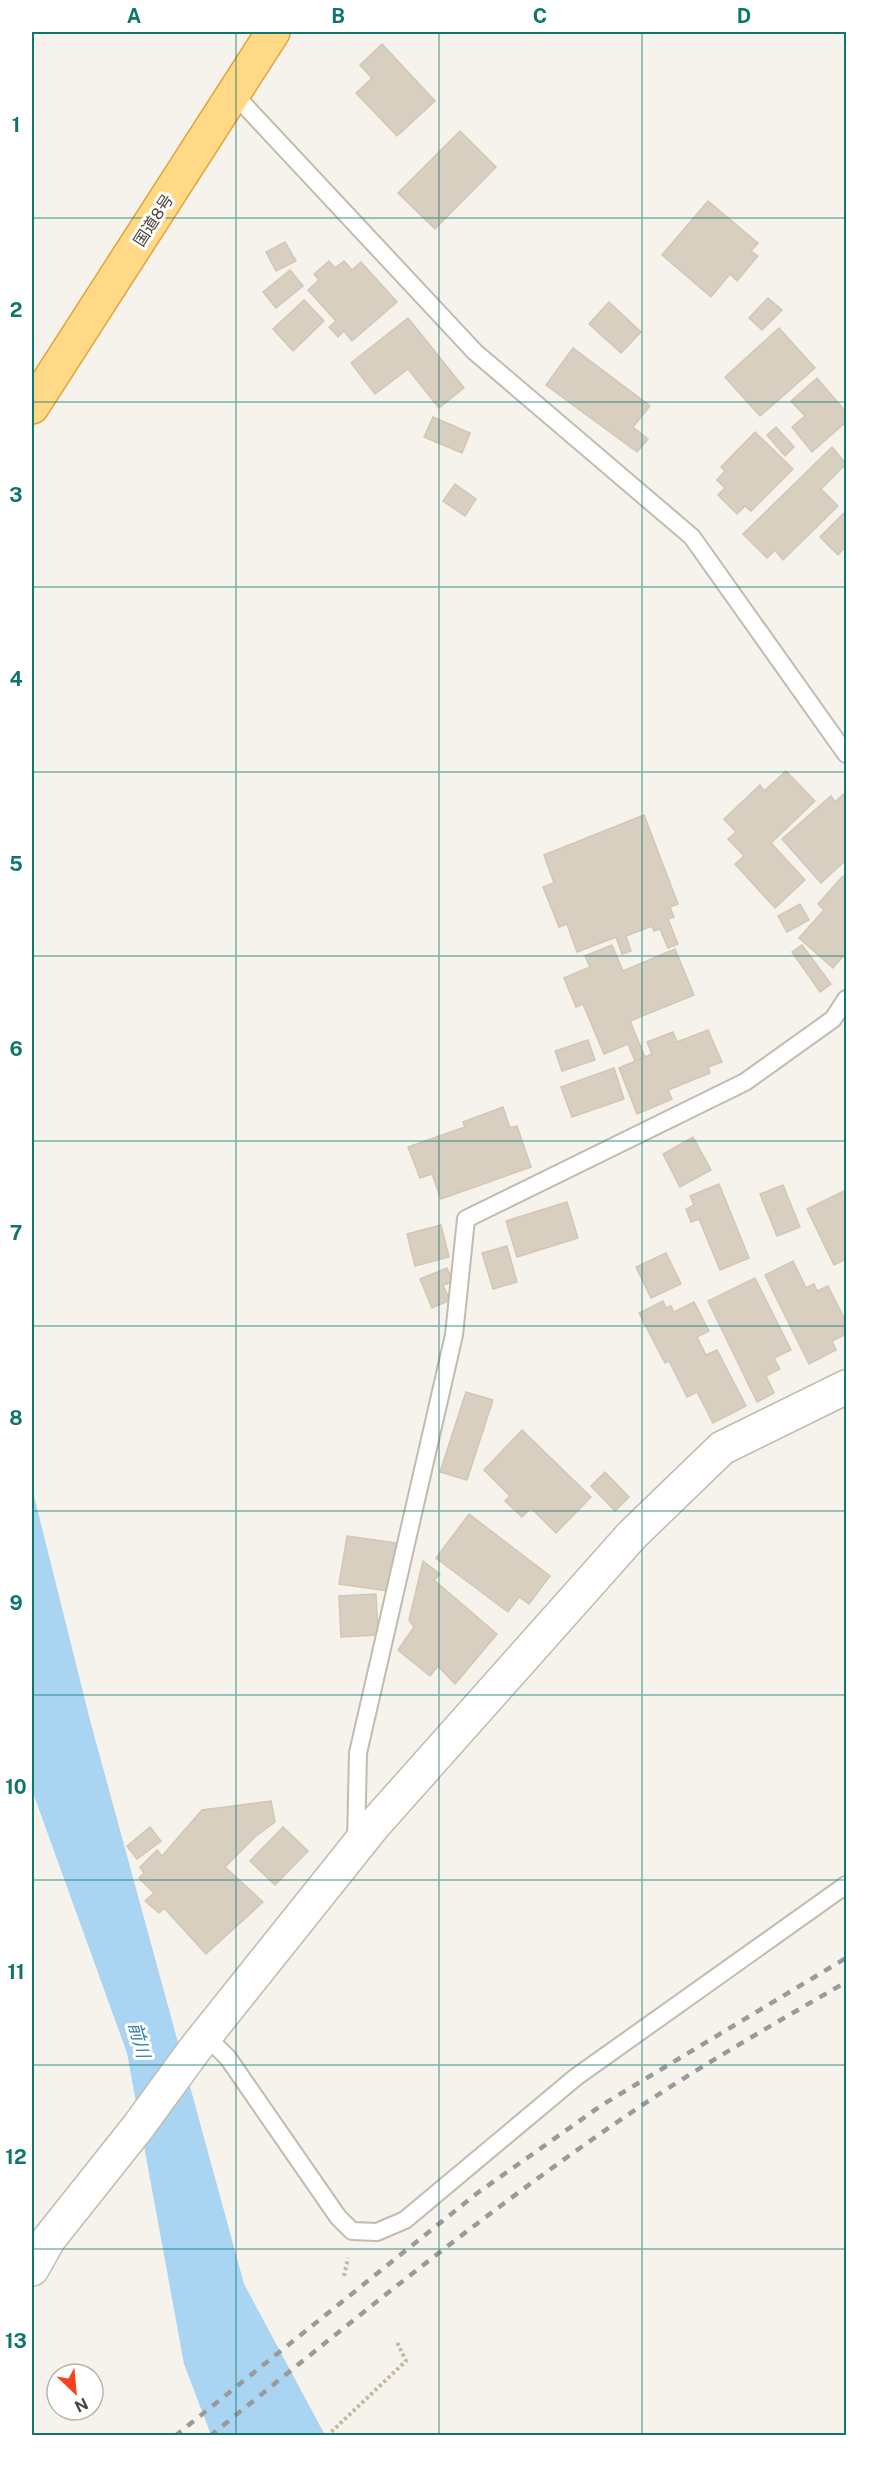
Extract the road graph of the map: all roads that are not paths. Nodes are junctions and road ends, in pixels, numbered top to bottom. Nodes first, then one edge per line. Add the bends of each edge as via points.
1 (273, 32) edge
2 (234, 94) junction
3 (32, 407) edge
4 (846, 754) edge
5 (846, 999) edge
6 (846, 1387) edge
7 (356, 1848) junction
8 (846, 1885) edge
9 (200, 2042) junction
10 (32, 2269) edge

1 - 2 highway, 国道8号
2 - 3 highway, 国道8号
2 - 4 lane via 476,352 692,537
5 - 7 lane via 833,1019 745,1082 466,1219 454,1335 358,1753
6 - 7 street via 722,1448 632,1535
7 - 9 street
8 - 9 lane via 576,2077 405,2220 377,2232 352,2231 338,2217 228,2058
9 - 10 street via 49,2238

